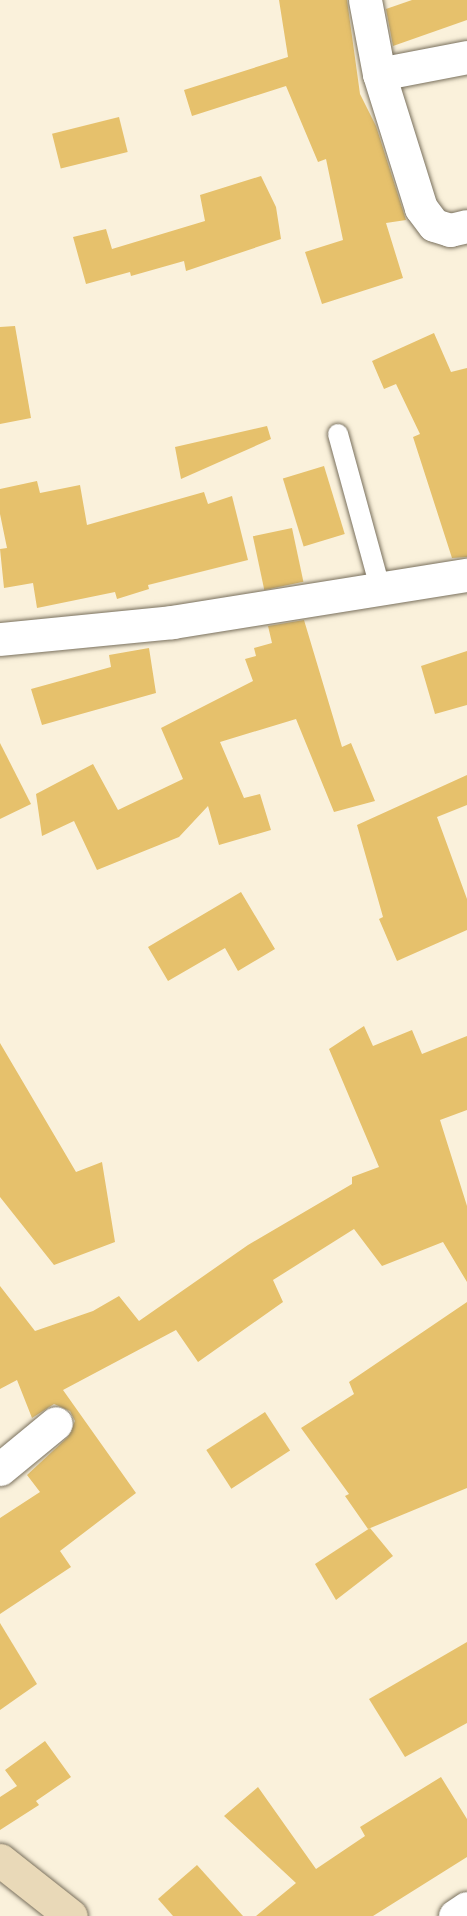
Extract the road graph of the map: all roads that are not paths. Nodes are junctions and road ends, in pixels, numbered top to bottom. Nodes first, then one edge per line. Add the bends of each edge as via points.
1 (365, 0) edge
2 (467, 57) edge
3 (379, 74) junction
4 (467, 226) edge
5 (338, 434) dead end
6 (467, 574) edge
7 (380, 588) junction
8 (0, 639) edge
9 (56, 1424) dead end
10 (0, 1469) edge
11 (0, 1860) edge
12 (467, 1908) edge
13 (70, 1916) edge
14 (455, 1916) edge

1 - 3 street
2 - 3 street
3 - 4 street via 421,208 434,225 450,230
5 - 7 lane
6 - 7 street
7 - 8 street via 172,622
9 - 10 street
11 - 13 main road
12 - 14 street

